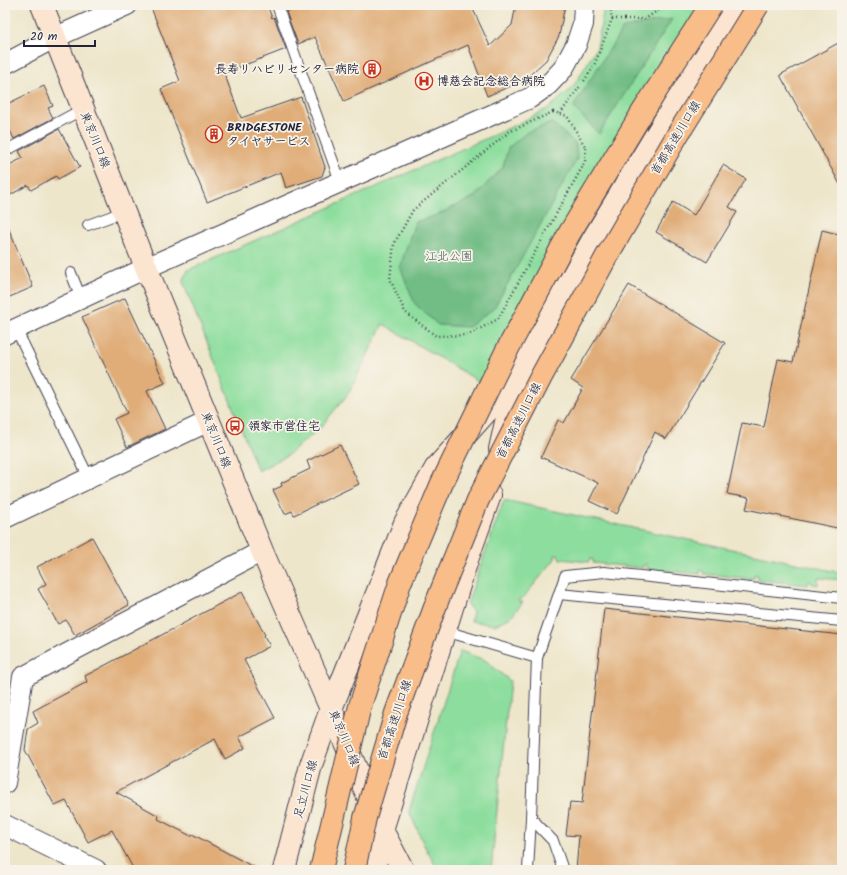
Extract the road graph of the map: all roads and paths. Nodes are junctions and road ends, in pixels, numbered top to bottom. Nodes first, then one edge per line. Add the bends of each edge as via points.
1 (42, 5) edge
2 (127, 5) edge
3 (277, 5) edge
4 (584, 5) edge
5 (666, 5) edge
6 (711, 5) edge
7 (737, 5) edge
8 (758, 5) edge
9 (612, 19) dead end
10 (54, 38) junction
11 (5, 64) edge
12 (82, 109) junction
13 (5, 151) edge
14 (585, 162) joint
15 (340, 181) junction
16 (123, 212) junction
17 (88, 225) dead end
18 (146, 268) junction
19 (71, 273) dead end
20 (81, 298) junction
21 (11, 332) edge
22 (515, 380) junction
23 (209, 421) junction
24 (89, 478) junction
25 (6, 516) edge
26 (262, 551) junction
27 (559, 594) junction
28 (842, 598) edge
29 (842, 621) edge
30 (445, 631) junction
31 (537, 658) junction
32 (331, 709) junction
33 (5, 783) edge
34 (531, 818) junction
35 (5, 825) edge
36 (382, 830) junction
37 (96, 870) edge
38 (284, 870) edge
39 (321, 870) edge
40 (354, 870) edge
41 (374, 870) edge
42 (403, 870) edge
43 (528, 870) edge
44 (563, 870) edge

1 - 10 street, 東京川口線
2 - 10 street
3 - 15 lane
4 - 15 street via 583,24 576,45 563,69 530,98
5 - 9 path via 645,19
6 - 39 highway, bridge via 569,234 505,354 442,483 400,583 360,706
7 - 22 street via 592,241
8 - 40 highway, 首都高速川口線, bridge via 608,254 478,500 396,713 364,818
10 - 11 street
10 - 12 street, 東京川口線
12 - 13 lane
12 - 16 street, 東京川口線
14 - 14 path via 498,319 468,335 436,336 405,312 390,279 394,244 413,210 509,132 553,112 567,116 586,148
15 - 18 street
16 - 17 lane
16 - 18 street, 東京川口線
18 - 20 street
18 - 23 street, 東京川口線
19 - 20 lane
20 - 21 street
21 - 24 lane
22 - 30 street via 489,500
22 - 32 street, 足立川口線 via 436,468 405,523
23 - 24 street
23 - 26 street, 東京川口線
24 - 25 street
26 - 32 street, 東京川口線
26 - 33 street via 23,678
27 - 28 lane via 565,576 604,572
27 - 29 lane
27 - 31 lane
30 - 31 lane
30 - 36 street
31 - 34 lane
32 - 36 street, 東京川口線
32 - 38 street, 足立川口線 via 311,765
34 - 43 lane
34 - 44 lane via 553,841
35 - 37 street
36 - 41 street
36 - 42 street, 東京川口線

